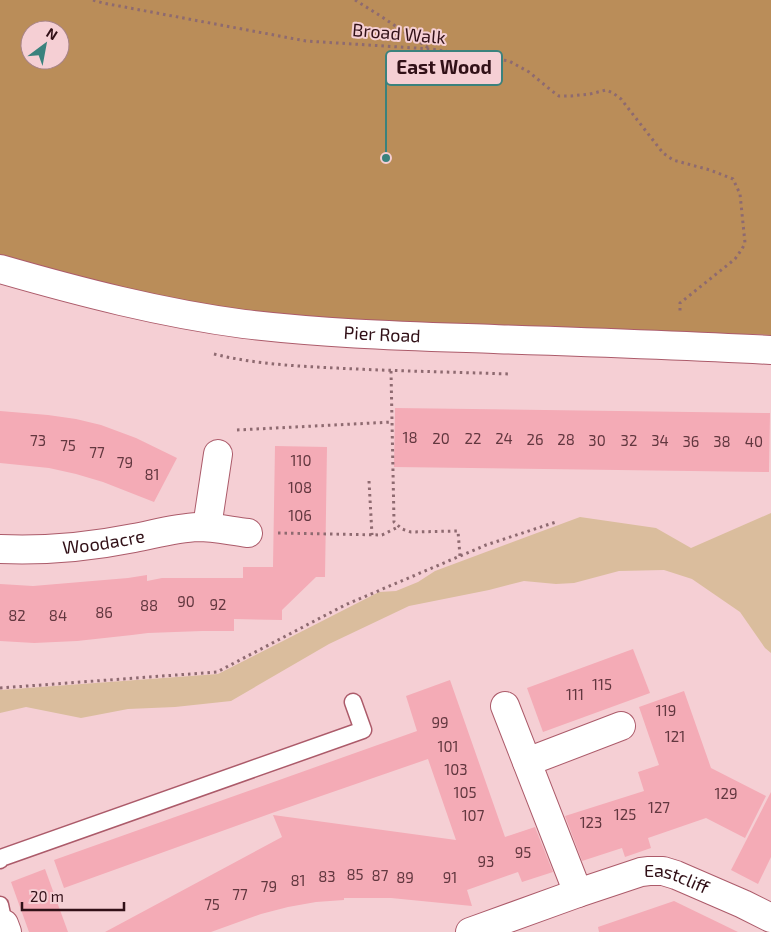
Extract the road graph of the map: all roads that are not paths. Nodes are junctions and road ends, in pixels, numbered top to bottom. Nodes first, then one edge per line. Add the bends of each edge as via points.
1 (0, 269) edge
2 (771, 350) edge
3 (218, 454) road end
4 (207, 527) junction
5 (248, 533) road end
6 (0, 549) edge
7 (353, 702) dead end
8 (505, 706) dead end
9 (621, 726) dead end
10 (527, 762) junction
11 (0, 860) edge
12 (578, 893) junction
13 (771, 918) edge
14 (470, 932) edge

1 - 2 street, Pier Road via 128,302 243,324 376,335
3 - 4 street
4 - 5 street, Woodacre
4 - 6 street, Woodacre via 77,547
7 - 11 lane via 363,730
8 - 10 street
9 - 10 street
10 - 12 street
12 - 13 street, Eastcliff via 641,872 663,871
12 - 14 street, Eastcliff

